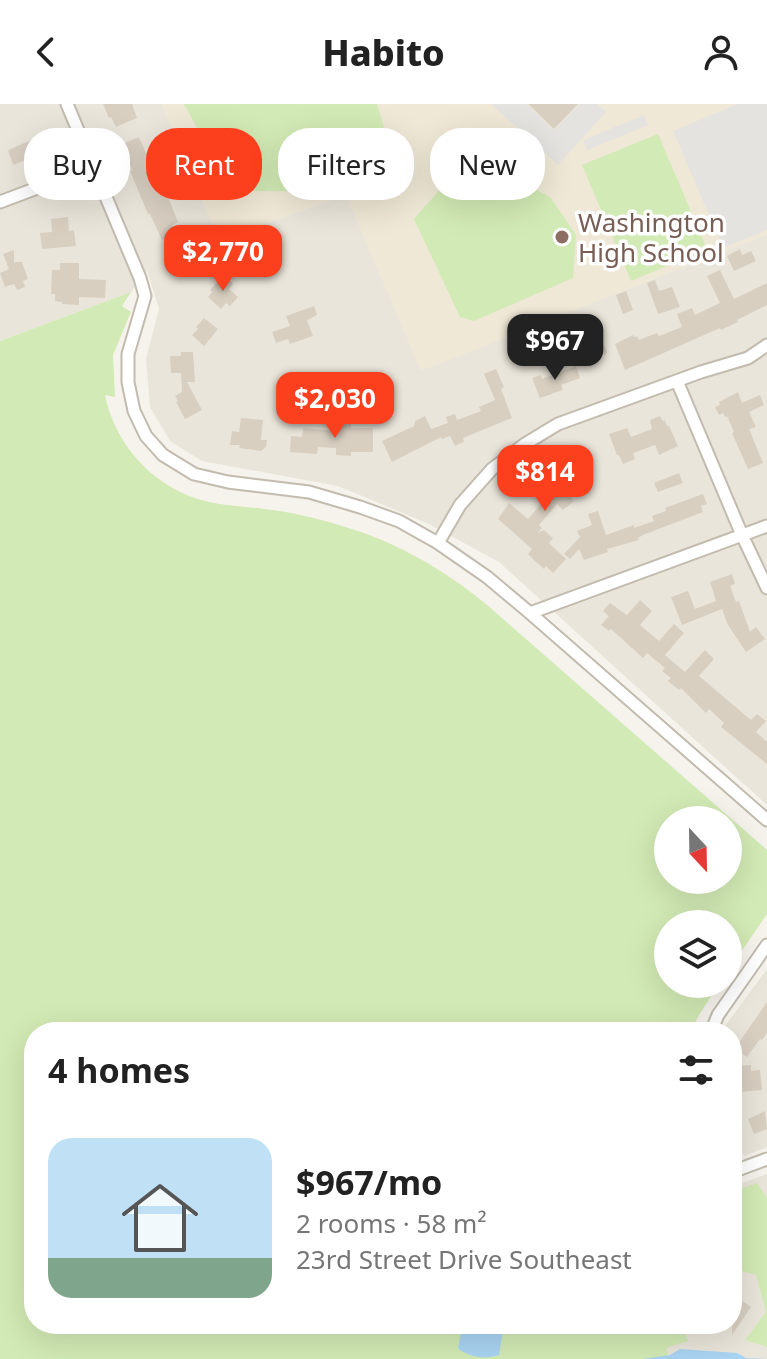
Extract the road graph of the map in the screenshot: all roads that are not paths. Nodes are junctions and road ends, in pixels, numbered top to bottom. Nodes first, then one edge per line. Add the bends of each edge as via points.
1 (67, 104) edge
2 (77, 128) edge
3 (24, 193) edge
4 (107, 200) edge
5 (0, 202) edge
6 (767, 345) edge
7 (748, 358) junction
8 (767, 359) edge
9 (677, 381) junction
10 (767, 526) edge
11 (742, 535) junction
12 (438, 543) junction
13 (767, 588) edge
14 (530, 613) junction
15 (767, 820) edge
16 (767, 945) edge
17 (715, 1022) edge
18 (767, 1159) edge
19 (742, 1167) edge

1 - 2 street
3 - 5 street
4 - 12 street via 145,296 128,354 134,411 163,455 194,474 309,492 399,521
6 - 7 street
7 - 8 street
7 - 9 street
9 - 11 street
9 - 12 street via 558,424 525,444 476,486
10 - 11 street
11 - 13 street
11 - 14 street
12 - 14 street
14 - 15 street
16 - 17 street
18 - 19 street

